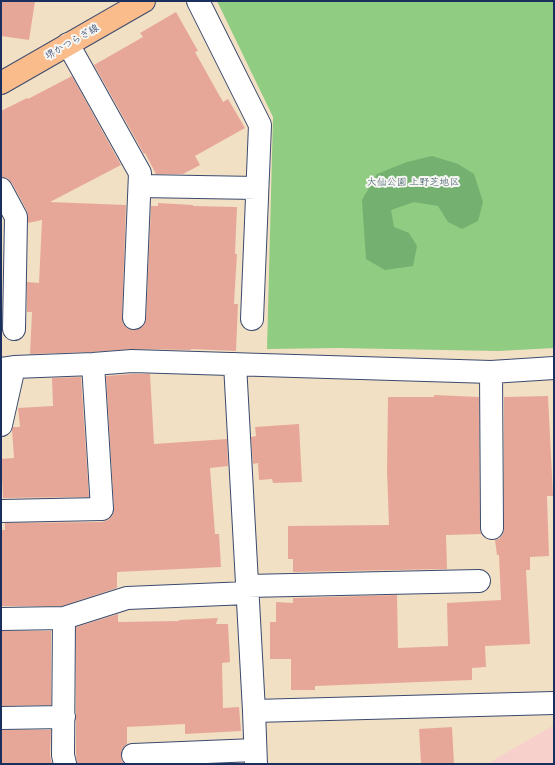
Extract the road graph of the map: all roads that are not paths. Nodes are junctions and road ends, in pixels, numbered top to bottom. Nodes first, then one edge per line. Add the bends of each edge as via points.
1 (144, 1) edge
2 (198, 1) edge
3 (68, 44) junction
4 (1, 83) edge
5 (140, 186) junction
6 (257, 188) junction
7 (1, 189) edge
8 (134, 318) dead end
9 (252, 319) dead end
10 (14, 329) dead end
11 (94, 364) junction
12 (235, 364) junction
13 (8, 368) edge
14 (554, 368) edge
15 (491, 372) junction
16 (1, 425) edge
17 (1, 511) edge
18 (492, 528) dead end
19 (479, 581) dead end
20 (248, 589) junction
21 (64, 618) junction
22 (1, 619) edge
23 (554, 703) edge
24 (254, 711) junction
25 (64, 717) junction
26 (1, 718) edge
27 (133, 755) dead end
28 (255, 757) edge
29 (65, 764) edge

1 - 3 main road, 堺かつらぎ線
2 - 6 street via 260,125
3 - 4 main road, 堺かつらぎ線
3 - 5 street via 140,173
5 - 6 street
5 - 8 street
6 - 9 street
7 - 10 street via 16,217
11 - 12 street via 132,361
11 - 13 street
11 - 17 street via 102,508
12 - 15 street
12 - 20 street
13 - 16 street
14 - 15 street
15 - 18 street
19 - 20 street
20 - 21 street via 127,598
20 - 24 street
21 - 22 street
21 - 25 street
23 - 24 street
24 - 28 street
25 - 26 street
25 - 29 street
27 - 28 street

